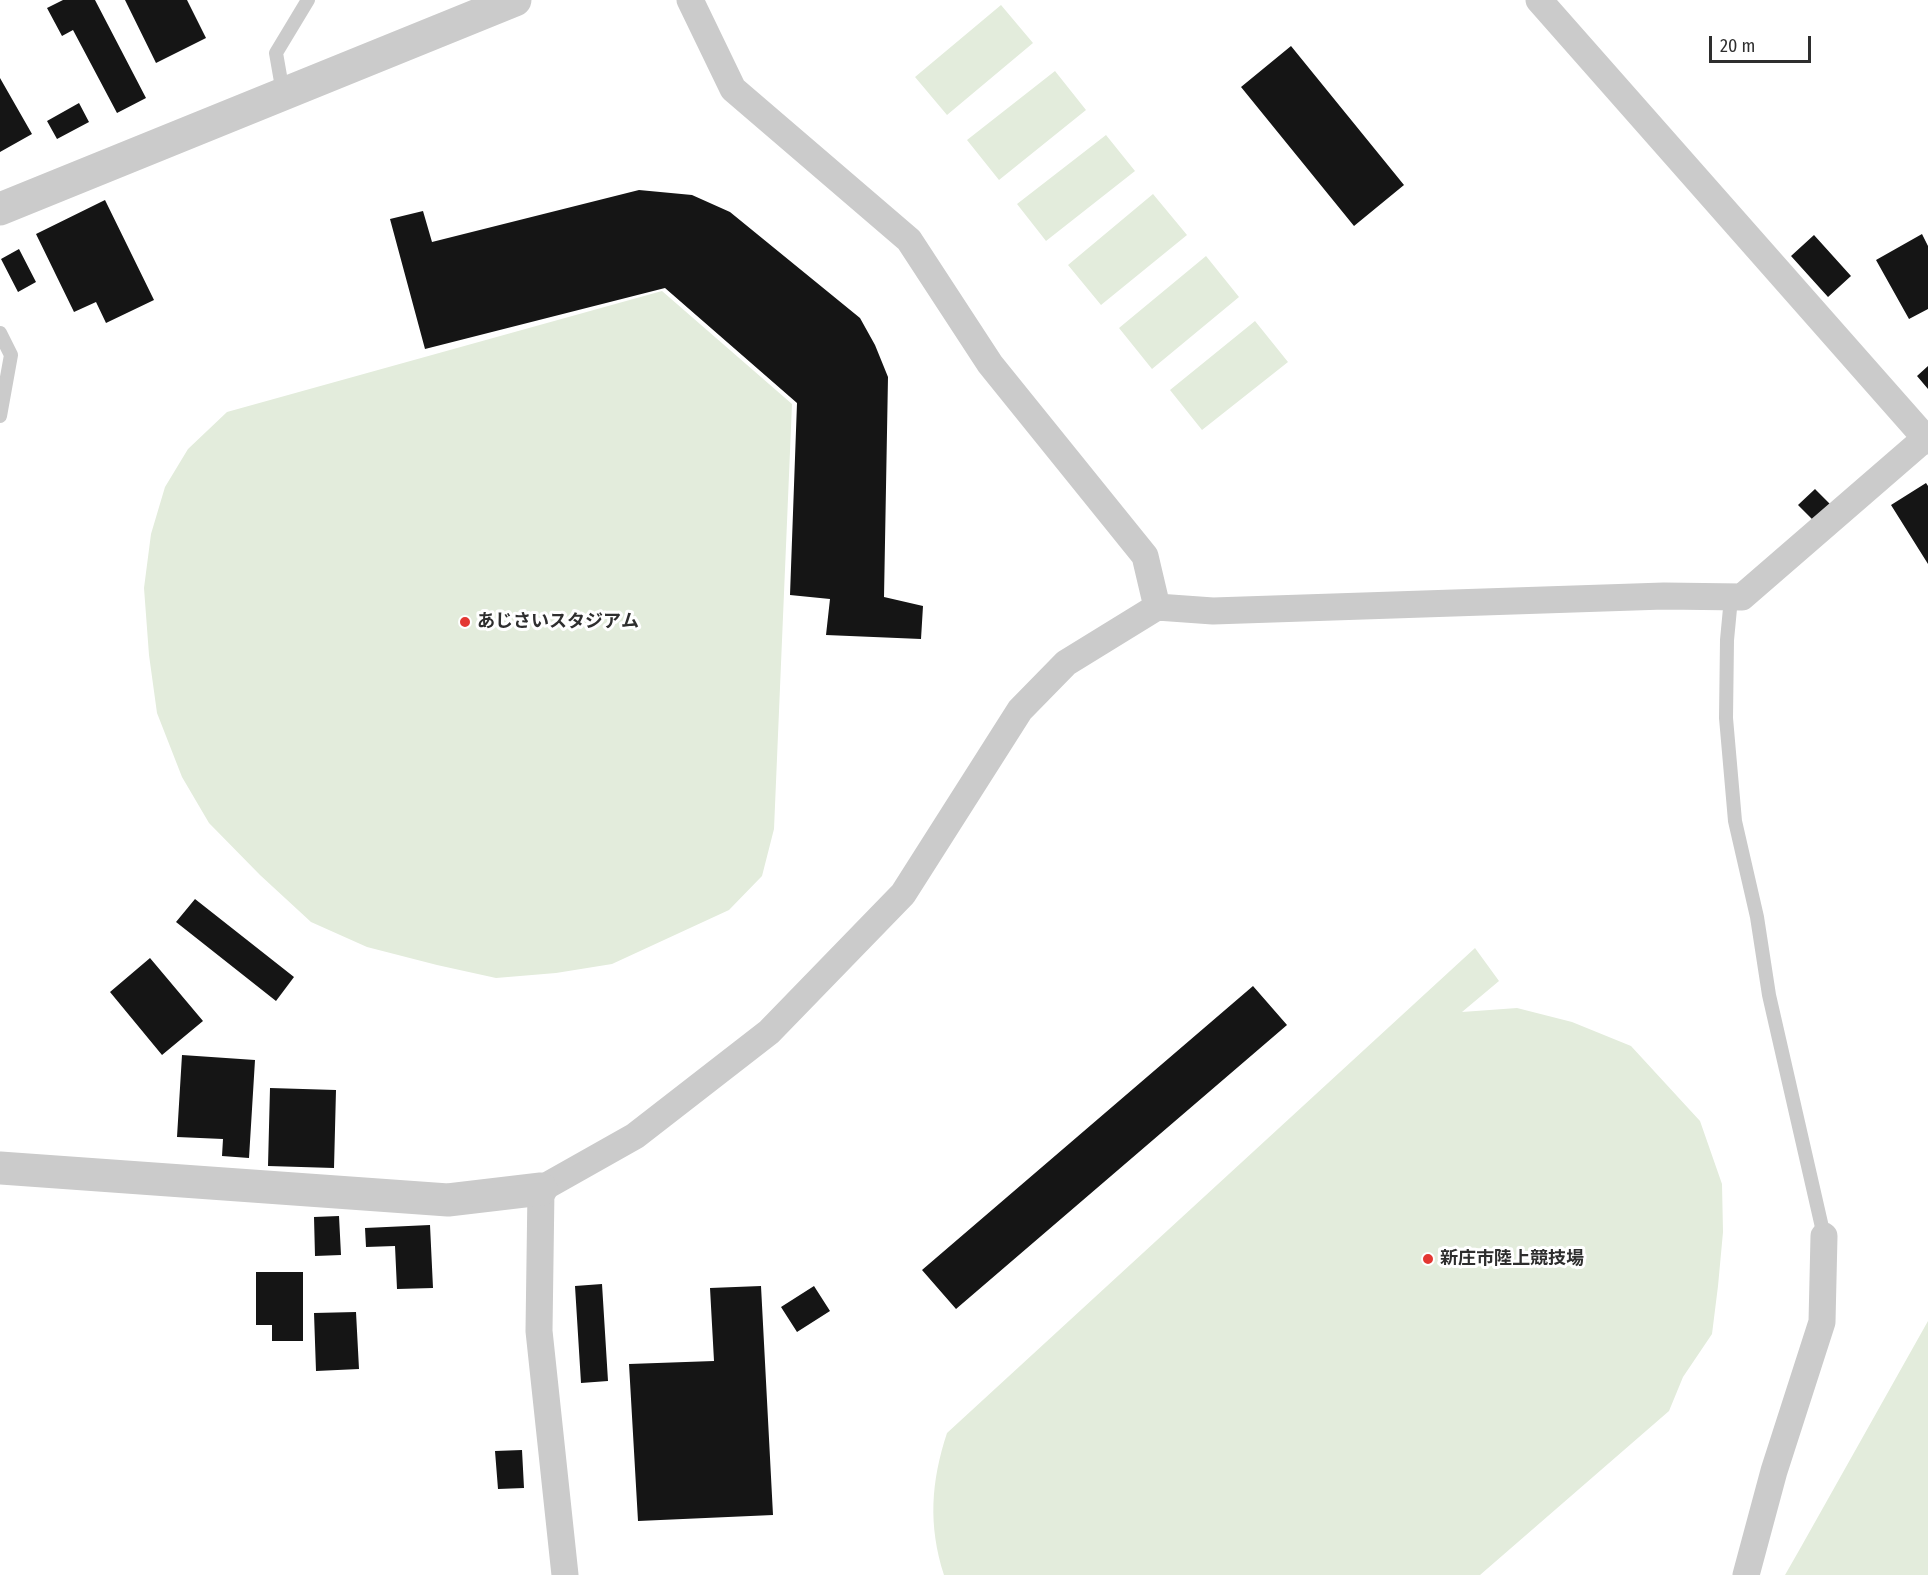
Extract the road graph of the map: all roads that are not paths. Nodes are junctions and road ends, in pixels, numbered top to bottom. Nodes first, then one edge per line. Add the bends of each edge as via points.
1 (308, 0) edge
2 (515, 0) edge
3 (690, 0) edge
4 (1539, 0) edge
5 (283, 94) junction
6 (0, 209) edge
7 (0, 333) edge
8 (0, 416) edge
9 (1927, 438) edge
10 (1731, 598) junction
11 (1157, 607) junction
12 (0, 1168) edge
13 (541, 1189) junction
14 (1824, 1236) joint
15 (565, 1575) edge
16 (1746, 1575) edge

1 - 5 lane via 276,53
2 - 5 street
3 - 11 street via 733,89 909,240 990,364 1145,556
4 - 9 street
5 - 6 street
7 - 8 lane via 11,355
9 - 10 street via 1742,597
10 - 11 street via 1213,611
10 - 14 lane via 1726,718 1735,822
11 - 13 street via 1066,663 1020,710 903,894 769,1032 635,1136
12 - 13 street via 448,1200
13 - 15 street via 539,1331
14 - 16 street via 1822,1322 1774,1471

